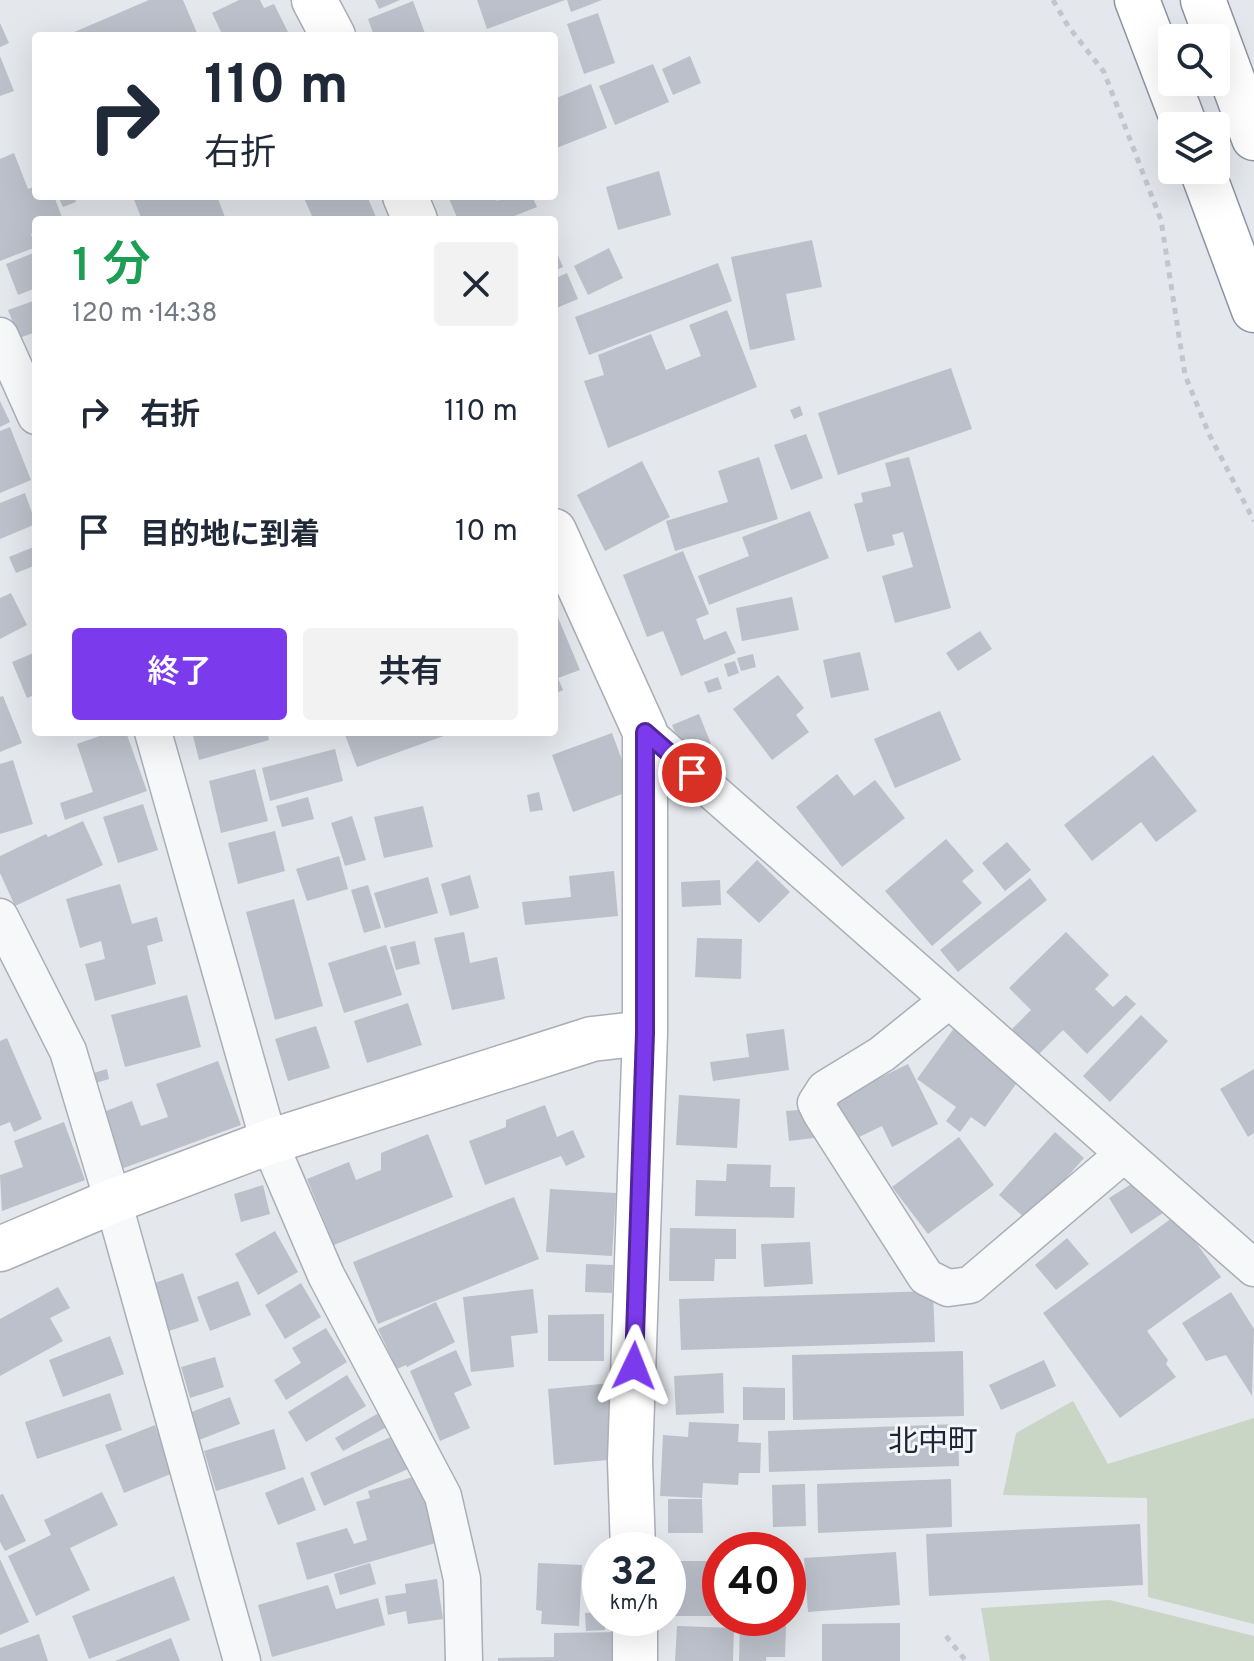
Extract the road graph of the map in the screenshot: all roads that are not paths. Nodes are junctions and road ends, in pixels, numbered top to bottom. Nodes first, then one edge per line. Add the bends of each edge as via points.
1 (314, 0) edge
2 (1137, 0) edge
3 (1203, 0) edge
4 (331, 32) edge
5 (1180, 112) edge
6 (1254, 138) edge
7 (1207, 184) edge
8 (1254, 310) edge
9 (3, 352) edge
10 (32, 408) edge
11 (558, 540) edge
12 (645, 732) junction
13 (154, 736) edge
14 (0, 917) edge
15 (949, 1000) junction
16 (645, 1033) junction
17 (269, 1142) junction
18 (1124, 1154) junction
19 (113, 1201) junction
20 (0, 1249) edge
21 (1254, 1268) edge
22 (632, 1532) edge
23 (635, 1636) edge
24 (242, 1661) edge
25 (464, 1661) edge
26 (635, 1661) edge

1 - 4 main road
2 - 5 main road
3 - 6 main road
7 - 8 main road
9 - 10 street
11 - 12 main road
12 - 15 street
12 - 16 main road
13 - 17 street
14 - 19 street via 68,1051
15 - 18 street
15 - 18 street via 882,1054 825,1089 816,1103 926,1277 948,1288 970,1285
16 - 17 main road via 592,1039
16 - 22 main road via 630,1461
17 - 19 main road
17 - 25 street via 326,1275 443,1496 462,1579
18 - 21 street
19 - 20 main road
19 - 24 street
23 - 26 main road

